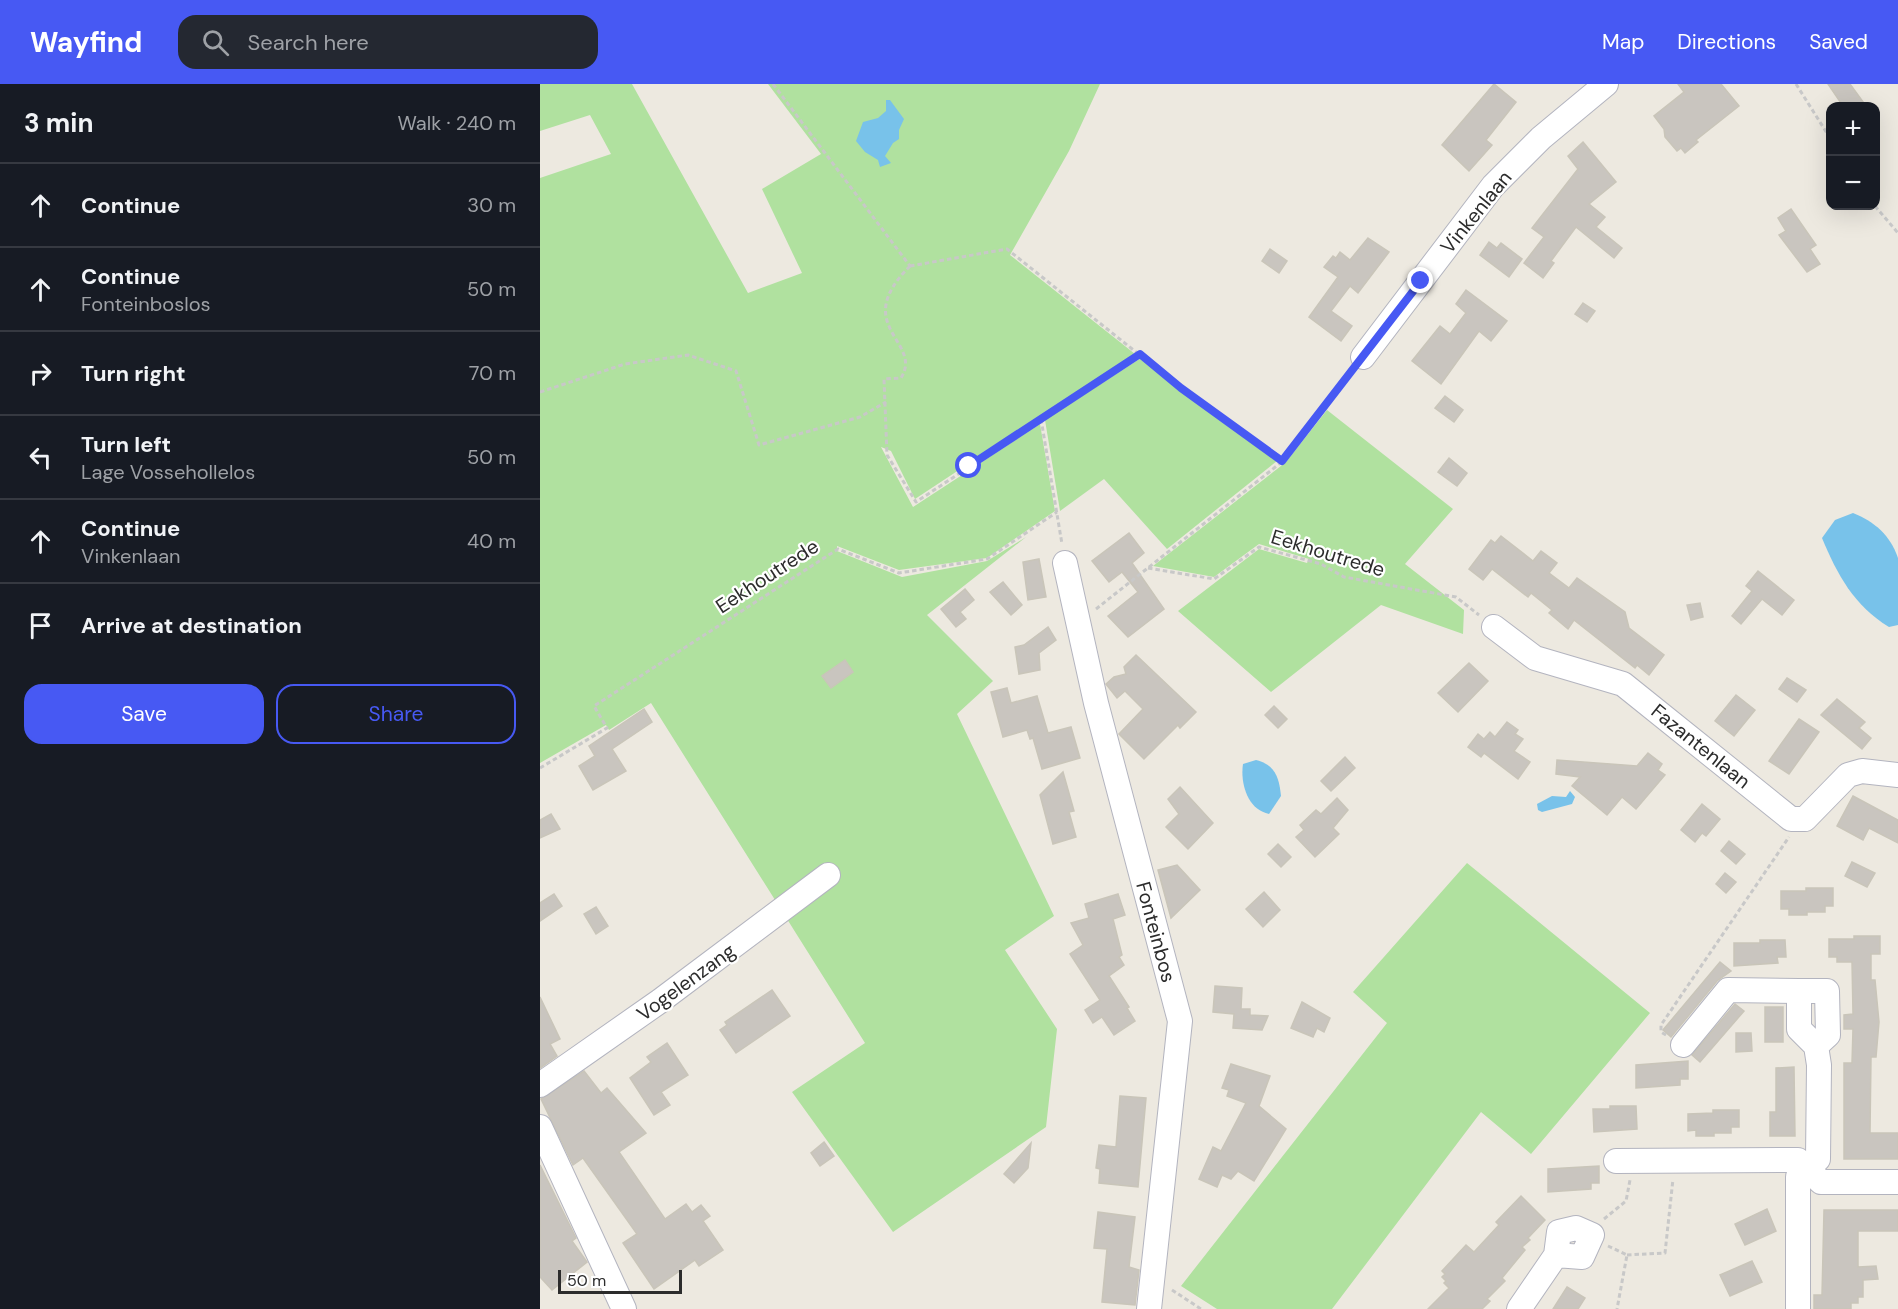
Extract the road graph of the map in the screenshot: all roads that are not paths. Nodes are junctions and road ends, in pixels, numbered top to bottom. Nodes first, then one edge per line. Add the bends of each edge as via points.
1 (1606, 84) edge
2 (1363, 357) road end
3 (1065, 562) road end
4 (1494, 627) road end
5 (1898, 775) edge
6 (828, 874) dead end
7 (1683, 1044) road end
8 (540, 1085) edge
9 (540, 1127) edge
10 (1624, 1161) road end
11 (1807, 1167) junction
12 (1898, 1182) edge
13 (1588, 1238) road end
14 (624, 1309) edge
15 (1149, 1309) edge
16 (1519, 1309) edge
17 (1798, 1309) edge

1 - 2 street, Vinkenlaan via 1541,138 1493,186
3 - 15 street, Fonteinbos via 1077,624 1180,1021
4 - 5 street, Fazantenlaan via 1535,658 1623,684 1791,819 1805,819 1848,776 1862,771
6 - 8 street, Vogelenzang via 660,1002
7 - 11 street via 1728,990 1827,990 1828,1035 1816,1046 1818,1159
9 - 14 street
10 - 11 street via 1798,1160
11 - 12 street via 1821,1182
11 - 17 street via 1798,1177
13 - 16 street via 1576,1228 1559,1232 1556,1255

